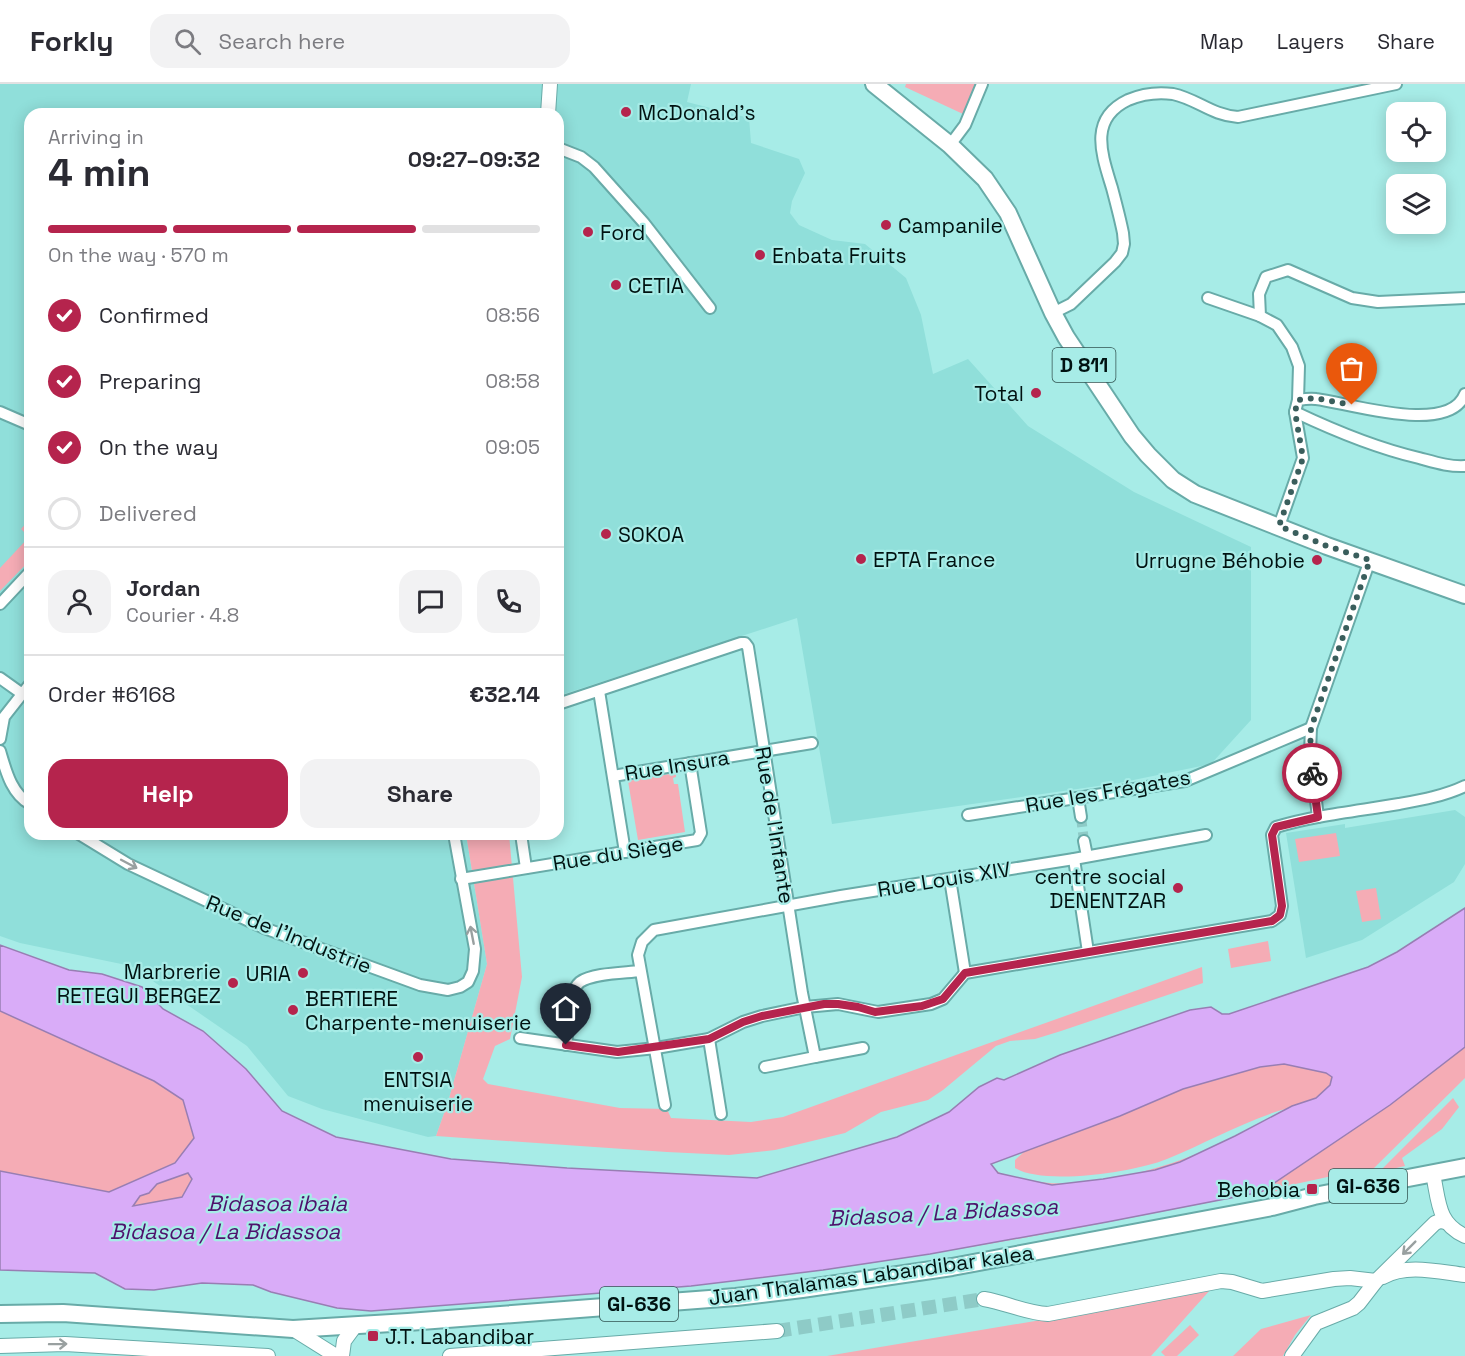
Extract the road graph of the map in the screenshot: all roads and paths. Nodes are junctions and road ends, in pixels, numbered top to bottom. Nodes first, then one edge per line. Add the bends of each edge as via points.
1 (550, 84) edge
2 (874, 84) edge
3 (982, 84) edge
4 (1396, 84) edge
5 (548, 108) edge
6 (950, 145) junction
7 (564, 150) edge
8 (1208, 298) dead end
9 (1465, 298) edge
10 (710, 308) dead end
11 (1053, 313) junction
12 (1260, 316) junction
13 (1465, 394) edge
14 (1298, 400) junction
15 (0, 412) edge
16 (1295, 412) junction
17 (24, 422) edge
18 (1465, 466) edge
19 (1279, 526) junction
20 (1370, 560) junction
21 (24, 578) edge
22 (1465, 595) edge
23 (0, 604) edge
24 (0, 678) edge
25 (24, 690) edge
26 (599, 691) junction
27 (21, 693) junction
28 (564, 702) edge
29 (1311, 728) junction
30 (0, 739) edge
31 (812, 743) dead end
32 (0, 751) edge
33 (763, 751) junction
34 (690, 763) junction
35 (613, 776) junction
36 (1465, 786) edge
37 (1078, 798) junction
38 (24, 801) edge
39 (968, 815) dead end
40 (1318, 817) junction
41 (1081, 818) tunnel mouth
42 (1206, 835) dead end
43 (89, 840) edge
44 (455, 840) edge
45 (521, 840) edge
46 (1084, 841) tunnel mouth
47 (625, 852) junction
48 (1087, 856) junction
49 (1074, 859) junction
50 (526, 868) junction
51 (461, 879) junction
52 (950, 879) junction
53 (788, 905) junction
54 (1088, 952) junction
55 (640, 971) junction
56 (965, 973) junction
57 (805, 1007) junction
58 (520, 1038) dead end
59 (709, 1039) junction
60 (566, 1045) junction
61 (656, 1048) junction
62 (863, 1048) dead end
63 (815, 1057) junction
64 (765, 1067) dead end
65 (665, 1105) dead end
66 (721, 1114) dead end
67 (1465, 1167) edge
68 (1465, 1173) edge
69 (1434, 1179) junction
70 (1272, 1207) junction
71 (1445, 1222) junction
72 (1465, 1236) edge
73 (1465, 1275) edge
74 (1376, 1281) junction
75 (984, 1299) tunnel mouth
76 (0, 1314) edge
77 (355, 1326) junction
78 (293, 1329) junction
79 (777, 1331) tunnel mouth
80 (0, 1346) edge
81 (268, 1356) edge
82 (336, 1356) edge
83 (342, 1356) edge
84 (450, 1356) edge
85 (460, 1356) edge
86 (1292, 1356) edge

1 - 5 street
2 - 6 main road, D 811
3 - 6 street via 964,125
4 - 11 street via 1238,117 1215,113 1168,94 1147,94 1122,103 1111,111 1101,134 1103,159 1123,233 1122,253 1071,304
6 - 11 main road, D 811 via 985,179 1008,213
7 - 10 street via 594,168 644,223
8 - 12 street
9 - 12 street via 1361,300 1288,270 1266,276 1259,294
11 - 19 main road, D 811 via 1132,436 1165,472 1195,494
12 - 14 street via 1277,325 1292,347 1299,366
13 - 14 street via 1462,401 1441,414 1409,416 1314,398
14 - 16 street
15 - 17 street
16 - 18 street via 1345,435 1405,455
16 - 19 street via 1303,458
19 - 20 main road, D 811
20 - 22 main road, D 811
20 - 29 street
21 - 23 street
24 - 27 street
25 - 27 street
26 - 28 street
26 - 33 street, Rue de l'Infante via 745,643
26 - 35 street
27 - 30 street via 4,717
29 - 37 street, Rue les Frégates via 1185,781
29 - 40 street
31 - 33 street, Rue Insura
32 - 38 street via 8,778
33 - 34 street, Rue Insura
33 - 53 street, Rue de l'Infante
34 - 35 street, Rue Insura
34 - 47 street, Rue du Siège via 700,837
35 - 47 street
36 - 40 street via 1428,799
37 - 39 street, Rue les Frégates
37 - 41 street
40 - 54 street via 1276,827 1272,835 1282,906 1276,919
42 - 48 street, Rue Louis XIV
43 -> 51 street, Rue de l'Industrie via 128,864 264,928 420,985 448,990 468,982 473,970 475,950
44 - 51 street, Rue de l'Industrie
45 - 50 street
46 - 48 street
47 - 50 street, Rue du Siège
48 - 49 street, Rue Louis XIV
49 - 52 street, Rue Louis XIV
49 - 54 street
50 - 51 street, Rue du Siège
52 - 53 street, Rue Louis XIV
52 - 56 street
53 - 55 street, Rue Louis XIV via 654,930 642,942 638,955
53 - 57 street, Rue de l'Infante
54 - 56 street
55 - 60 street via 579,982 573,991
55 - 61 street, Rue Louis XIV
56 - 57 street via 943,999 932,1004 878,1012 838,1004
57 - 59 street via 752,1019
57 - 63 street, Rue de l'Infante
58 - 60 street
59 - 61 street
59 - 66 street
60 - 61 street via 618,1052
61 - 65 street, Rue Louis XIV
62 - 63 street
63 - 64 street
67 - 70 main road, Juan Thalamas Labandibar kalea / GI-636
68 - 69 main road, Juan Thalamas Labandibar kalea / GI-636
69 - 70 main road, Juan Thalamas Labandibar kalea / GI-636
69 - 71 street
70 - 77 main road, Juan Thalamas Labandibar kalea / GI-636 via 952,1267 802,1289
71 - 72 street
71 -> 74 street via 1435,1223
73 - 74 street via 1408,1270 1395,1271
74 - 75 street via 1334,1279 1262,1291 1221,1281 1048,1314
74 - 86 street via 1353,1308 1316,1323
76 - 78 main road, Juan Thalamas Labandibar kalea / GI-636 via 63,1313
77 - 78 main road, Juan Thalamas Labandibar kalea / GI-636
77 - 83 street via 344,1341
78 - 82 street
79 - 85 street
80 -> 81 street via 66,1344
84 - 85 street

